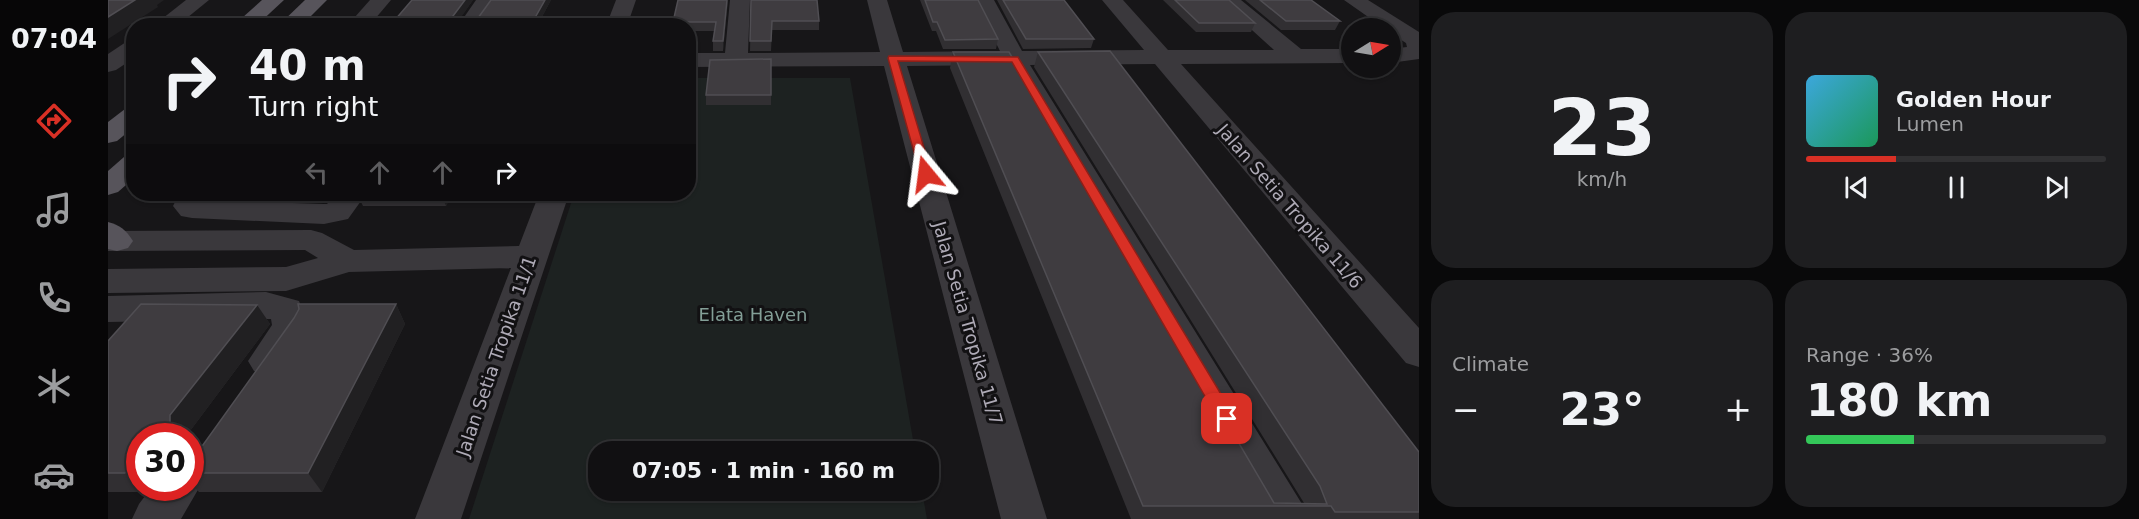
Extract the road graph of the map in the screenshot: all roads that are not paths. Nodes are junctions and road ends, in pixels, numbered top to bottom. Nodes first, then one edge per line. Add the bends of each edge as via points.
1 (199, 0) edge
2 (274, 0) edge
3 (317, 0) edge
4 (381, 0) edge
5 (486, 0) edge
6 (626, 0) edge
7 (740, 0) edge
8 (877, 0) edge
9 (984, 0) edge
10 (1112, 0) edge
11 (1229, 0) edge
12 (1354, 0) edge
13 (174, 18) edge
14 (253, 18) edge
15 (297, 18) edge
16 (364, 18) edge
17 (474, 18) edge
18 (619, 18) edge
19 (1382, 18) edge
20 (1401, 30) edge
21 (126, 53) edge
22 (1401, 55) edge
23 (1341, 56) edge
24 (1296, 57) junction
25 (893, 58) junction
26 (1161, 58) junction
27 (1015, 59) junction
28 (696, 60) edge
29 (735, 60) junction
30 (108, 65) edge
31 (126, 120) edge
32 (108, 135) edge
33 (126, 170) edge
34 (108, 186) edge
35 (190, 201) edge
36 (551, 201) edge
37 (342, 204) edge
38 (111, 238) edge
39 (224, 240) junction
40 (531, 257) junction
41 (348, 261) junction
42 (192, 280) junction
43 (108, 281) edge
44 (108, 309) edge
45 (1419, 353) edge
46 (244, 393) edge
47 (168, 501) edge
48 (155, 519) edge
49 (438, 519) edge
50 (1024, 519) edge
51 (1286, 519) edge

1 - 13 street
2 - 14 main road
3 - 15 main road
4 - 16 street
5 - 17 street
6 - 18 street
7 - 29 street
8 - 25 street, Jalan Setia Tropika 11/7
9 - 27 street
10 - 26 street, Jalan Setia Tropika 11/6
11 - 24 street
12 - 19 street
20 - 22 street via 1416,40 1418,48 1416,53
21 - 30 street
23 - 24 street
24 - 26 street
25 - 27 street
25 - 29 street
25 - 50 street, Jalan Setia Tropika 11/7
26 - 27 street
26 - 45 street, Jalan Setia Tropika 11/6
27 - 51 street
28 - 29 street
31 - 32 main road
33 - 34 main road
35 - 37 street via 192,209
36 - 40 street, Jalan Setia Tropika 11/1
38 - 39 street
39 - 41 street via 311,240
39 - 42 street
40 - 41 street
40 - 49 street, Jalan Setia Tropika 11/1
41 - 42 street via 286,279
42 - 43 street
44 - 46 street via 266,304 286,310 291,327
47 - 48 street

